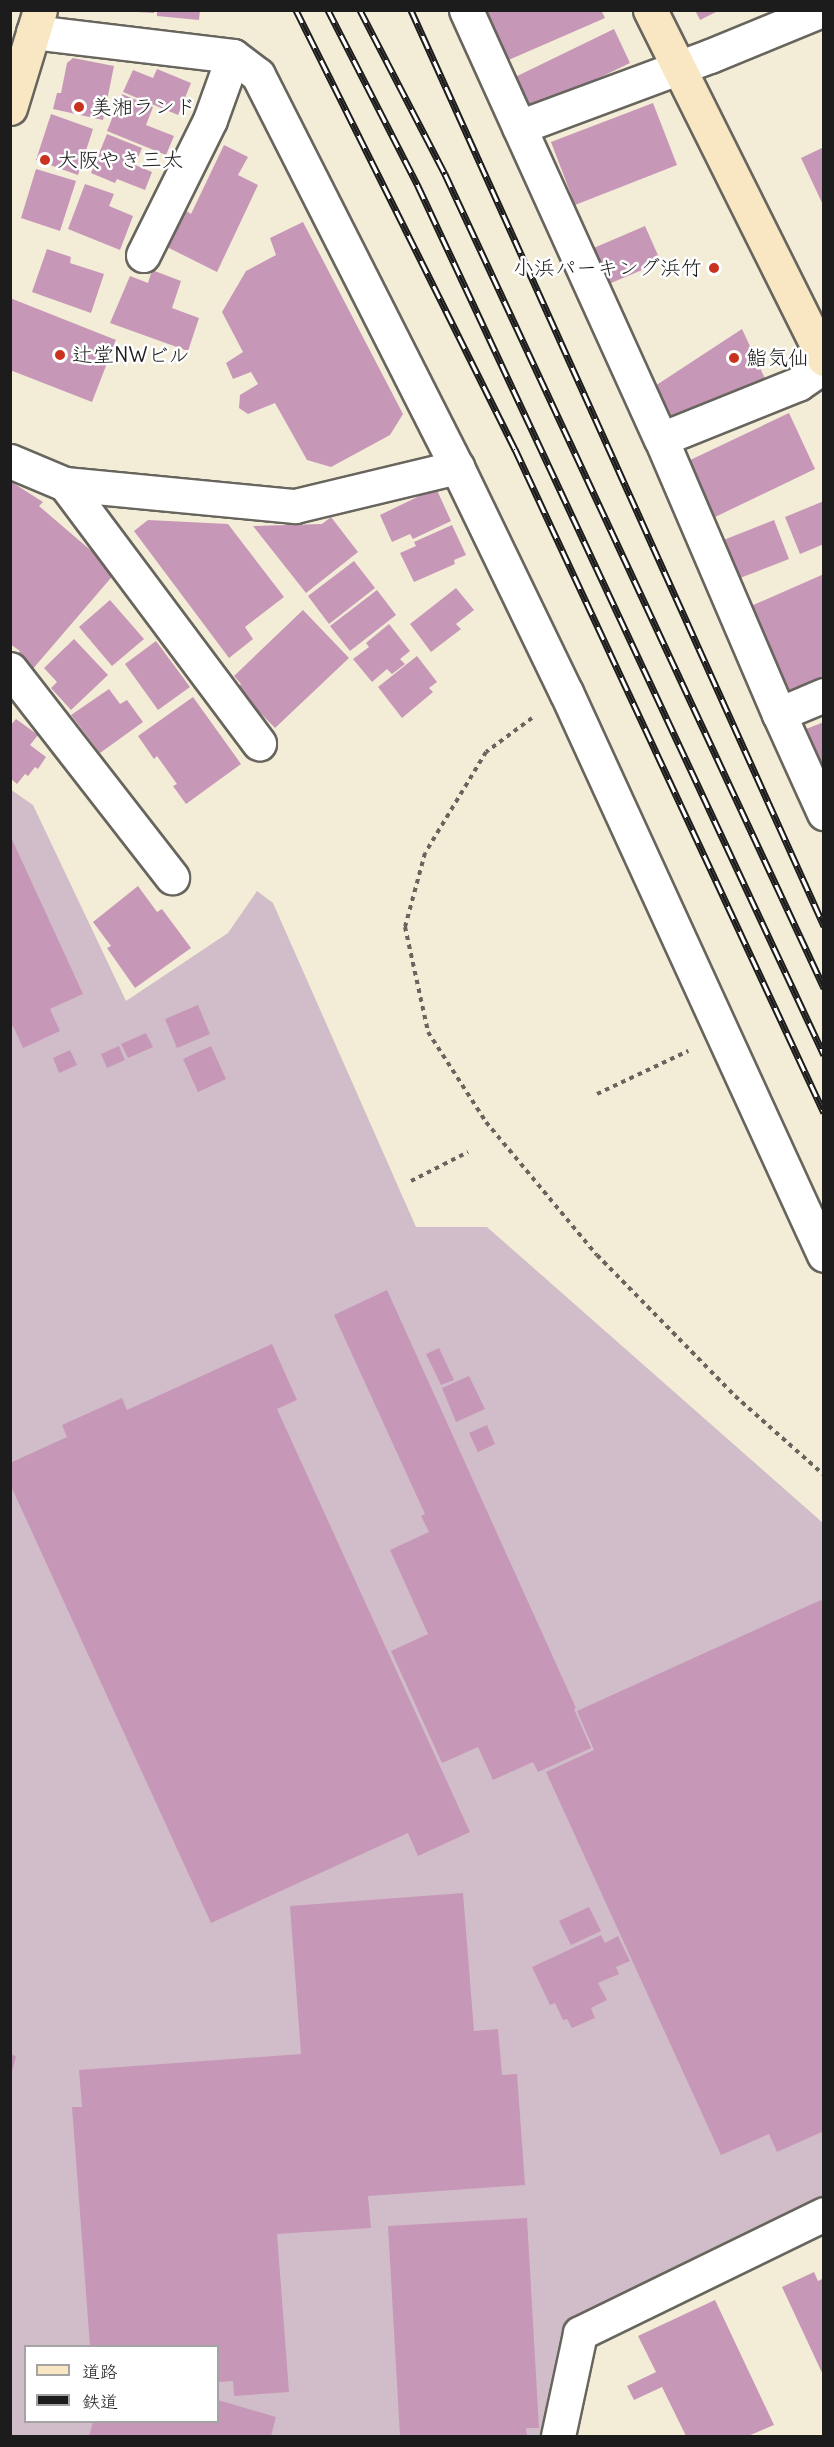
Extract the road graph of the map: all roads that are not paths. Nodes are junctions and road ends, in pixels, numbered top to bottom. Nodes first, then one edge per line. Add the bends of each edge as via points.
1 (466, 10) edge
2 (650, 10) edge
3 (822, 10) edge
4 (36, 21) edge
5 (233, 56) junction
6 (679, 68) junction
7 (10, 108) edge
8 (519, 127) junction
9 (142, 255) dead end
10 (824, 359) edge
11 (824, 366) edge
12 (661, 439) junction
13 (10, 461) edge
14 (457, 467) junction
15 (65, 484) junction
16 (10, 669) edge
17 (824, 695) edge
18 (779, 714) junction
19 (259, 743) dead end
20 (824, 813) edge
21 (172, 877) dead end
22 (824, 1255) edge
23 (824, 2214) edge
24 (558, 2436) edge

1 - 8 street
2 - 6 street
3 - 6 street
4 - 5 street
4 - 7 street
5 - 9 street via 210,120
5 - 14 street via 258,75
6 - 8 street
6 - 10 street
8 - 12 street
11 - 12 street via 798,384
12 - 18 street
13 - 15 street
14 - 15 street via 295,506
14 - 22 street via 566,692
15 - 19 street
16 - 21 street
17 - 18 street
18 - 20 street
23 - 24 street via 580,2333

